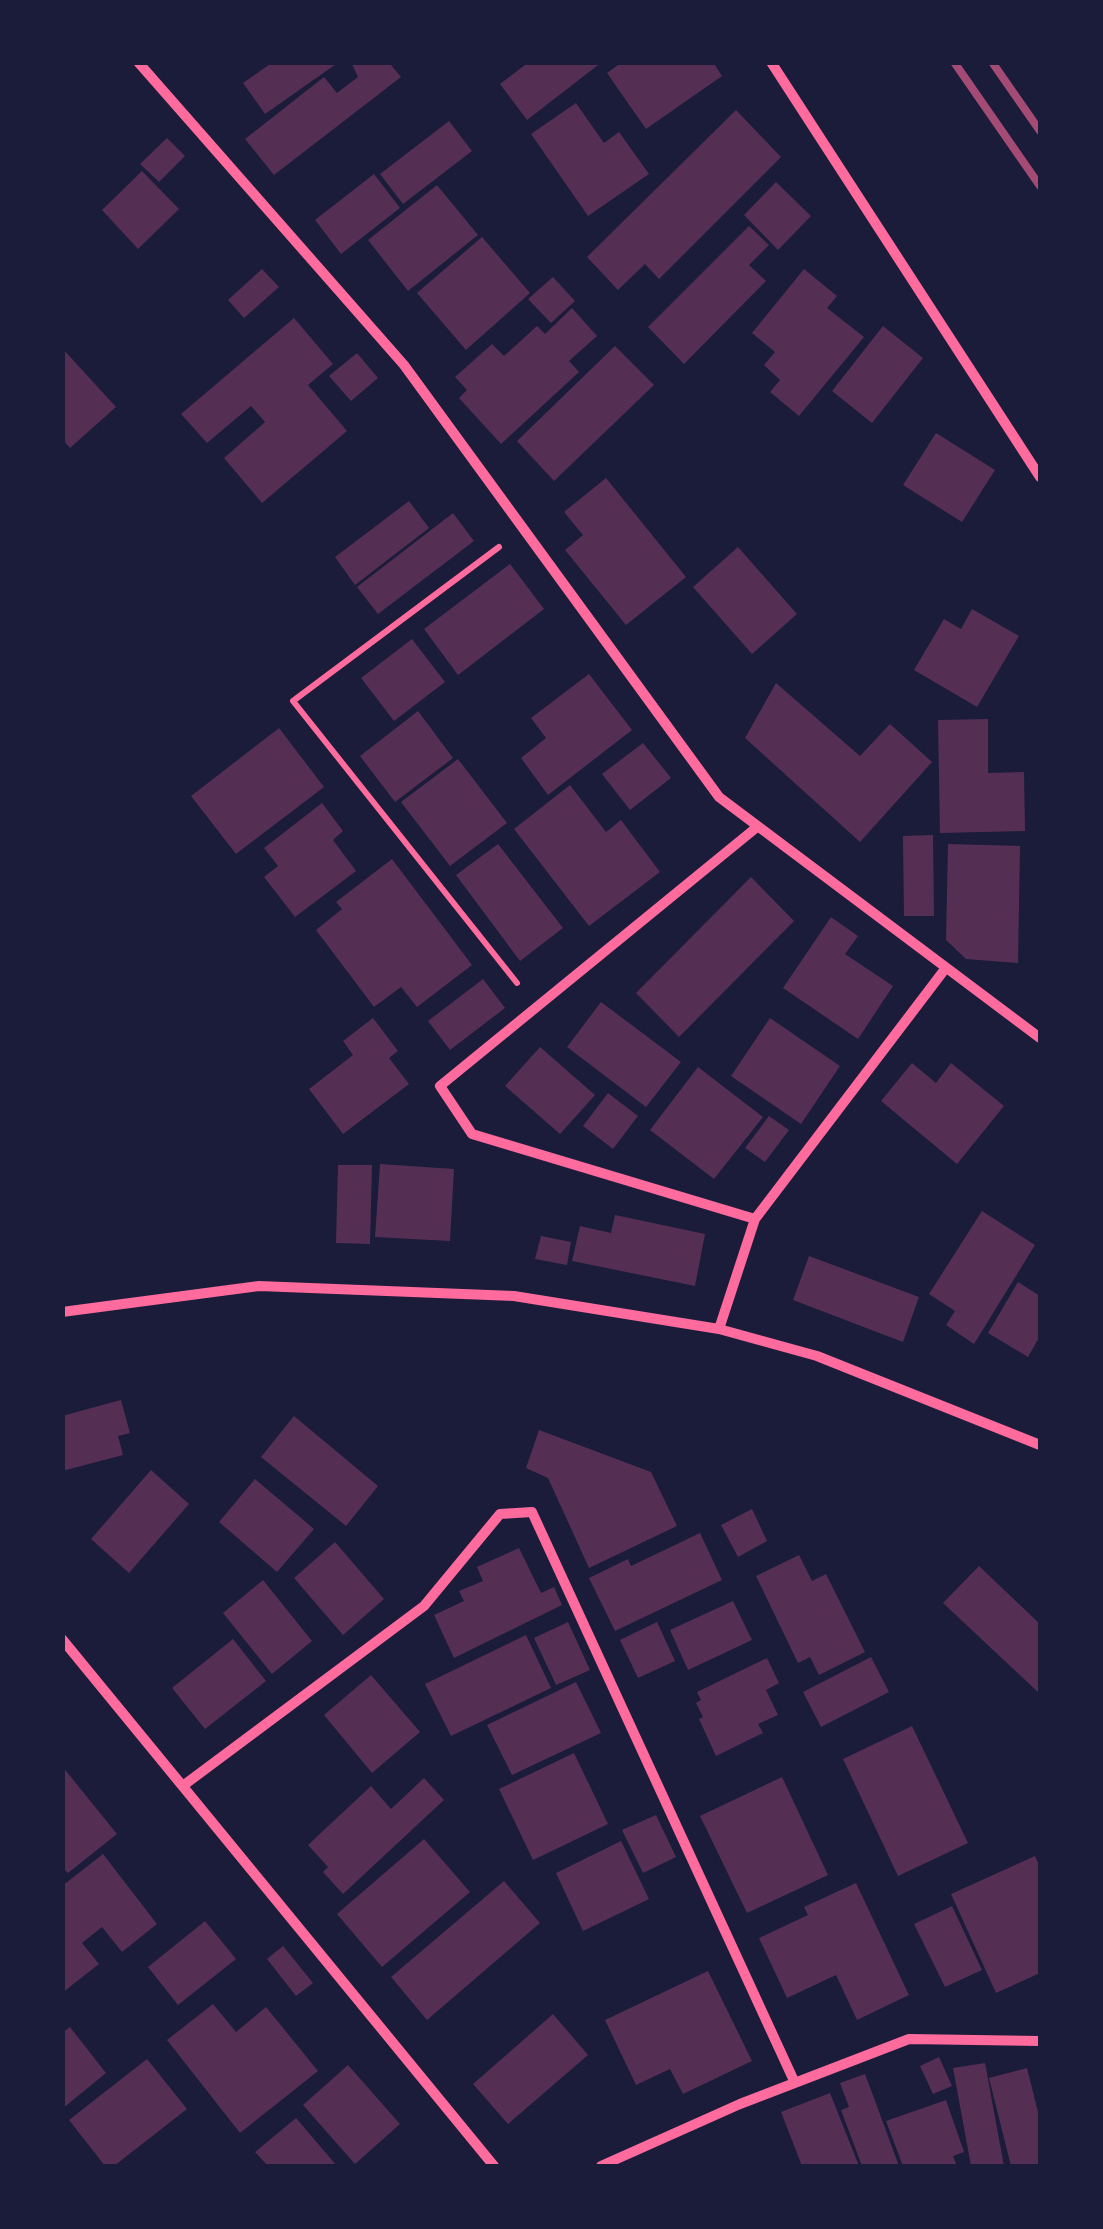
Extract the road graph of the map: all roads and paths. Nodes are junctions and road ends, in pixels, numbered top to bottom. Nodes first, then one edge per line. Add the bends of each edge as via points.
1 (138, 62) edge
2 (770, 62) edge
3 (1040, 477) edge
4 (523, 529) junction
5 (757, 827) junction
6 (945, 969) junction
7 (536, 1007) junction
8 (1040, 1038) edge
9 (755, 1219) junction
10 (62, 1312) edge
11 (720, 1329) junction
12 (1040, 1444) edge
13 (62, 1639) edge
14 (184, 1785) junction
15 (1040, 2041) edge
16 (795, 2083) junction
17 (494, 2166) edge
18 (601, 2166) edge

1 - 4 street via 404,365
2 - 3 street
4 - 5 street via 719,797
4 - 7 path via 293,701
5 - 6 street
5 - 7 street
6 - 8 street
6 - 9 street
7 - 9 street via 440,1086 472,1134
9 - 11 street
10 - 11 street via 259,1286 514,1296
11 - 12 street via 817,1356
13 - 14 street
14 - 16 street via 424,1606 500,1514 532,1512
14 - 17 street
15 - 16 street via 909,2039
16 - 18 street

